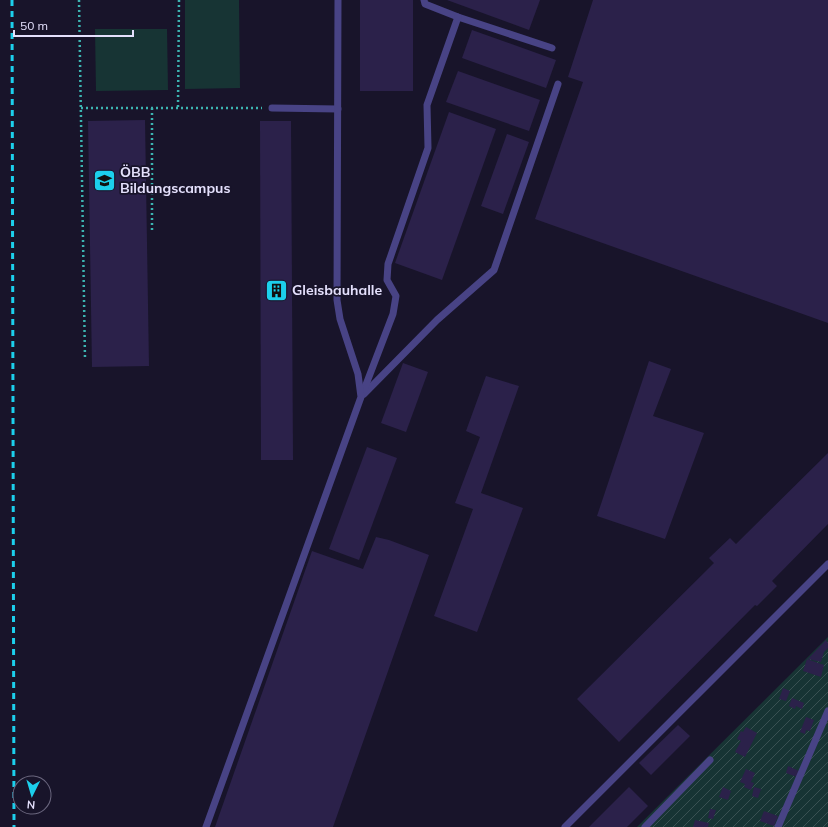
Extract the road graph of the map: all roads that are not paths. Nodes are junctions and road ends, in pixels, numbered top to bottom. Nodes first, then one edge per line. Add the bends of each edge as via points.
1 (338, 0) edge
2 (424, 0) edge
3 (458, 17) junction
4 (552, 48) dead end
5 (558, 84) dead end
6 (272, 108) road end
7 (338, 109) junction
8 (361, 397) junction
9 (828, 564) edge
10 (828, 711) edge
11 (710, 760) dead end
12 (206, 827) edge
13 (564, 827) edge
14 (645, 827) edge
15 (778, 827) edge

1 - 7 lane
2 - 3 lane via 425,4
3 - 4 lane
3 - 8 lane via 427,106 428,148 388,264 387,280 396,296 393,314
5 - 8 lane via 494,270 437,320
6 - 7 lane
7 - 8 lane via 337,300 340,319 358,374
8 - 12 lane
9 - 13 lane
10 - 15 lane
11 - 14 lane

